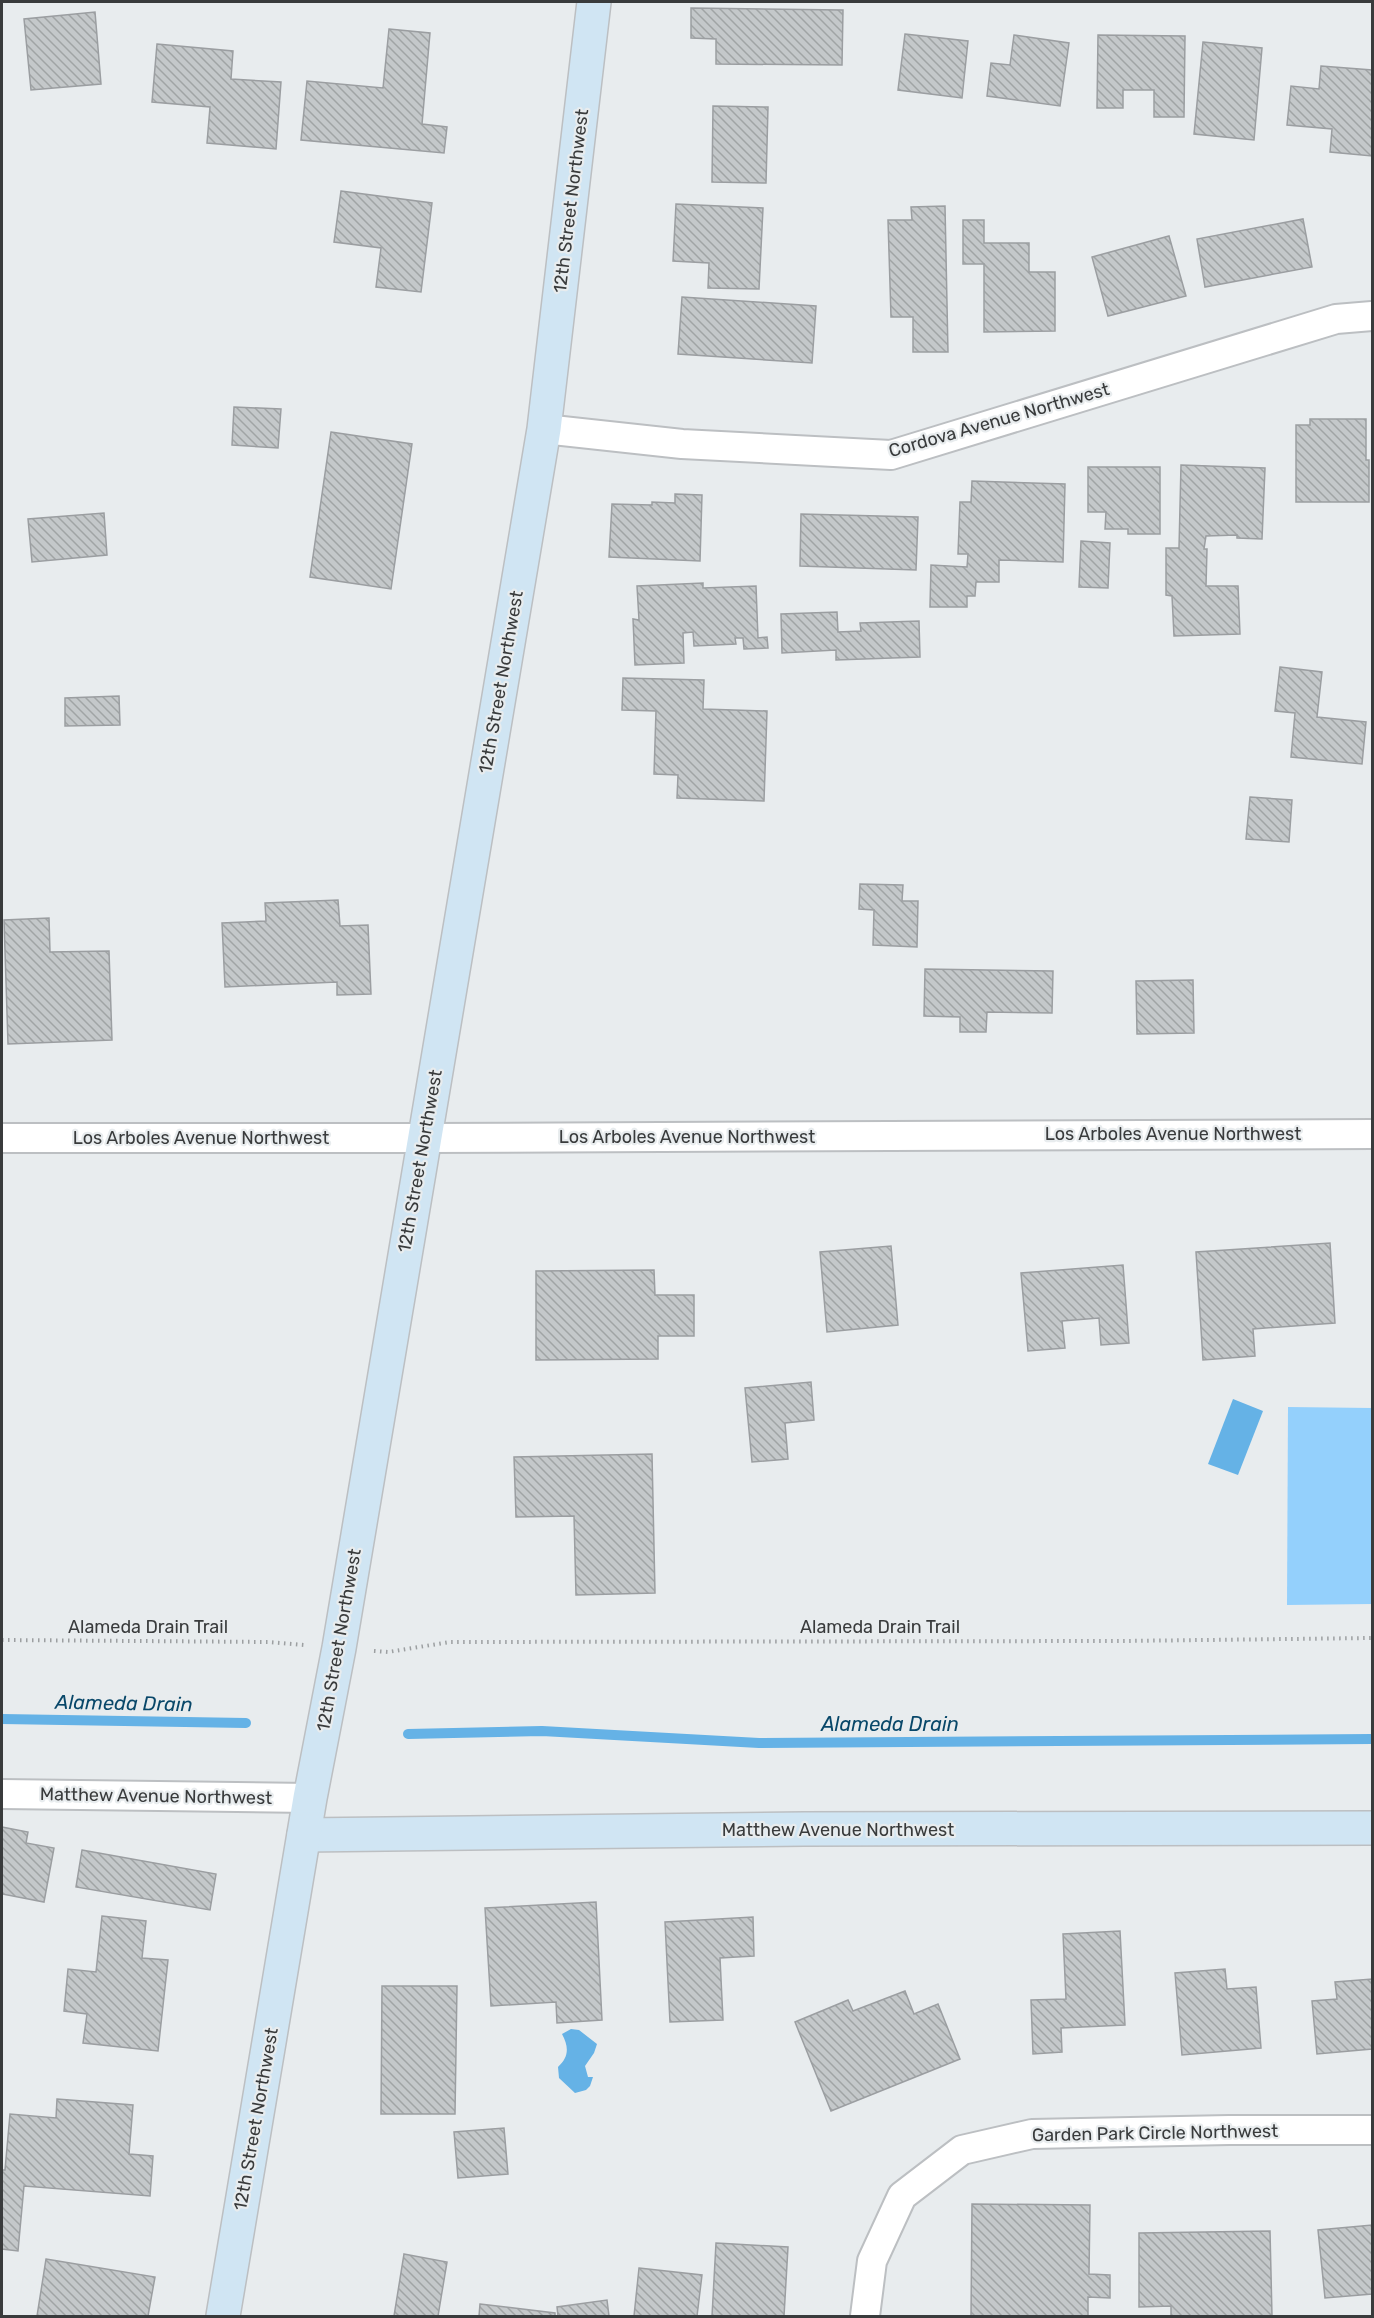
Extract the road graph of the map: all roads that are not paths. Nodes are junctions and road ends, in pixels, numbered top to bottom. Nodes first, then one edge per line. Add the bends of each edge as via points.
1 (594, 2) edge
2 (1372, 316) edge
3 (544, 429) junction
4 (1372, 1134) edge
5 (2, 1138) edge
6 (424, 1138) junction
7 (2, 1794) edge
8 (310, 1798) junction
9 (1372, 1828) edge
10 (304, 1835) junction
11 (1372, 2130) edge
12 (223, 2316) edge
13 (865, 2316) edge

1 - 3 main road, 12th Street Northwest
2 - 3 street, Cordova Avenue Northwest via 1336,319 891,455 682,444
3 - 6 main road, 12th Street Northwest
4 - 6 street, Los Arboles Avenue Northwest
5 - 6 street, Los Arboles Avenue Northwest
6 - 8 main road, 12th Street Northwest via 339,1648
7 - 8 street, Matthew Avenue Northwest
8 - 10 main road, 12th Street Northwest
9 - 10 main road, Matthew Avenue Northwest
10 - 12 main road, 12th Street Northwest
11 - 13 street, Garden Park Circle Northwest via 1032,2134 962,2150 902,2196 872,2261

